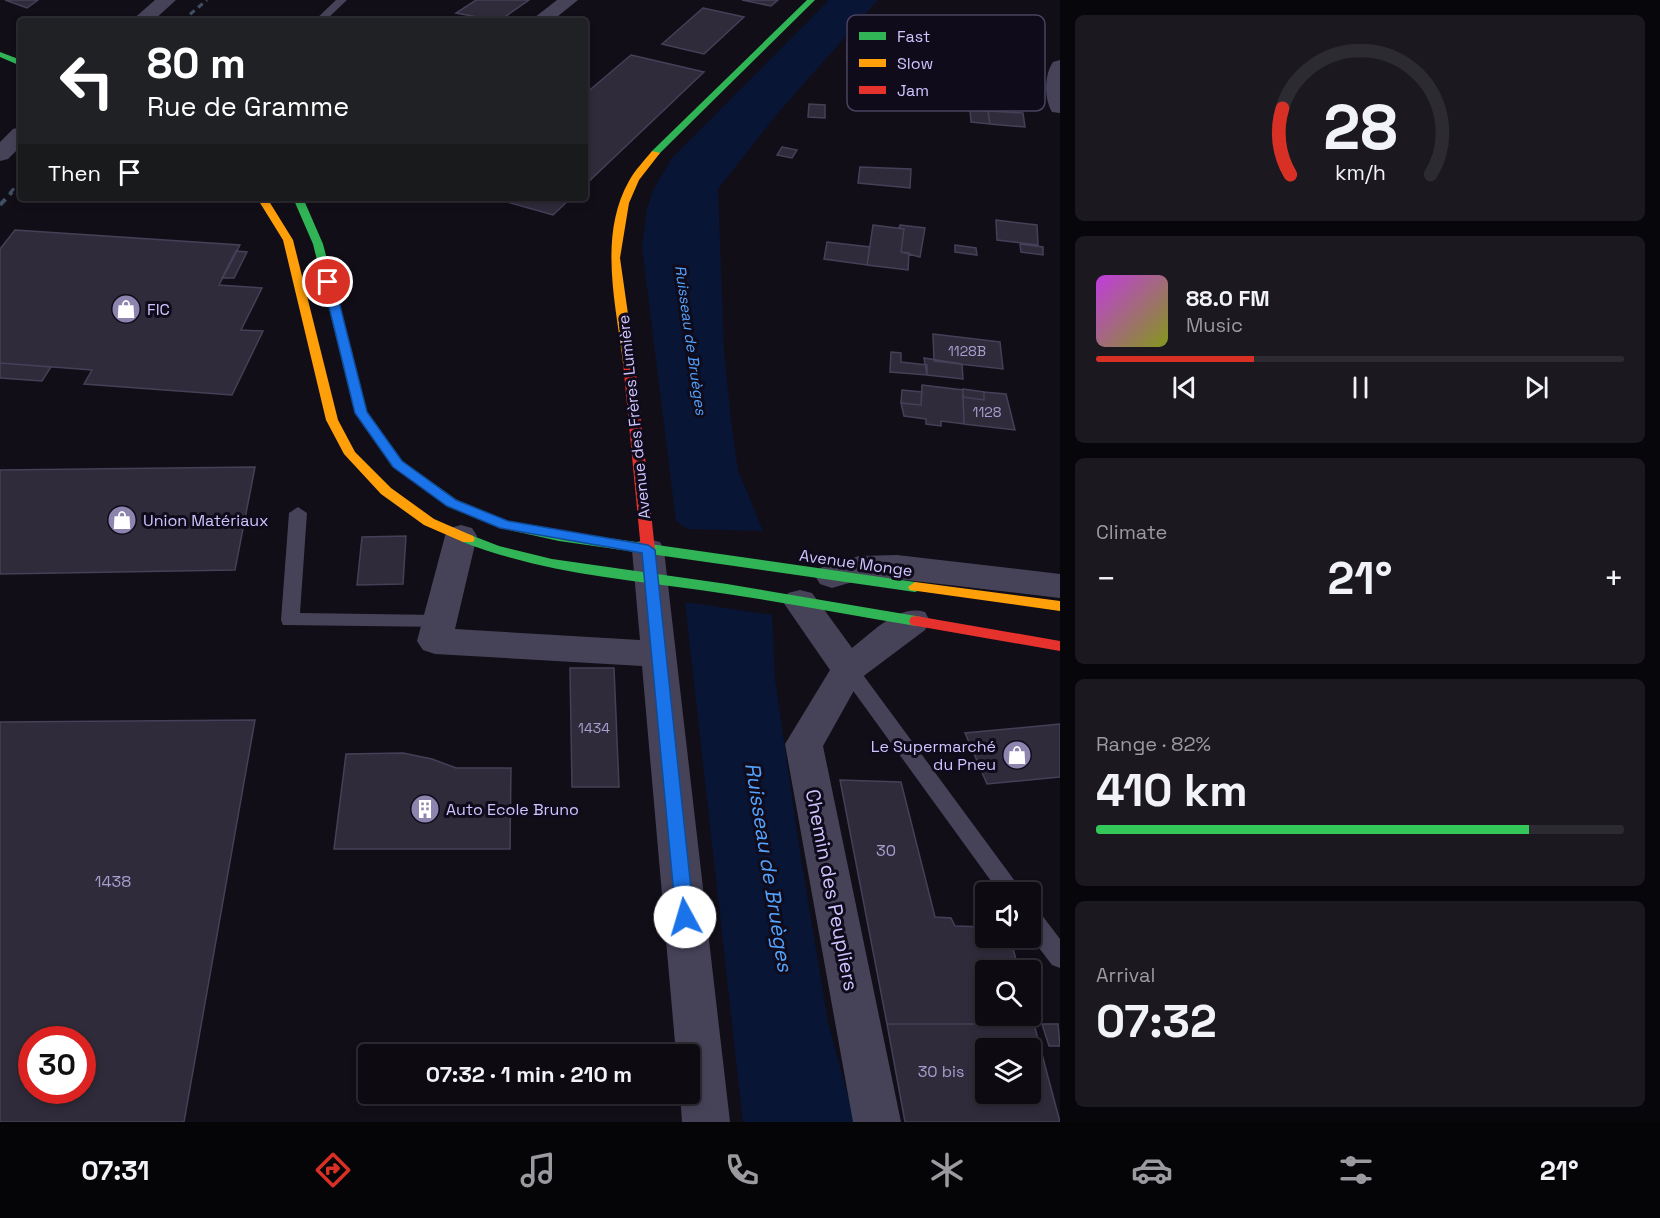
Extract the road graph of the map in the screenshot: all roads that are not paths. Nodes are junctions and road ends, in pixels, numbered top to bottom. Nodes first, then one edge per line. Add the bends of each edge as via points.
1 (167, 0) edge
2 (342, 0) edge
3 (569, 0) edge
4 (811, 0) edge
5 (145, 18) edge
6 (322, 18) edge
7 (544, 18) edge
8 (0, 54) edge
9 (0, 62) edge
10 (18, 62) edge
11 (1060, 66) edge
12 (18, 68) edge
13 (1060, 107) edge
14 (18, 137) edge
15 (0, 154) edge
16 (264, 201) edge
17 (299, 201) edge
18 (298, 513) dead end
19 (461, 536) junction
20 (650, 564) junction
21 (832, 576) junction
22 (1060, 586) edge
23 (800, 602) junction
24 (1060, 606) edge
25 (913, 621) junction
26 (438, 622) junction
27 (1060, 646) edge
28 (659, 654) junction
29 (848, 669) junction
30 (1005, 882) edge
31 (1041, 932) edge
32 (1060, 957) edge
33 (706, 1122) edge
34 (877, 1122) edge

1 - 5 street
2 - 6 lane
3 - 7 street
4 - 20 main road, Avenue des Frères Lumière via 652,156 634,180 624,203 615,258 625,319
8 - 10 main road
9 - 12 main road
11 - 13 street via 1056,96
14 - 15 street
16 - 19 main road via 288,240 332,420 350,454 386,491 429,522
17 - 20 main road via 318,244 361,413 398,464 452,503 505,525
18 - 26 lane via 290,620
19 - 20 main road via 484,546 571,567
19 - 26 street
20 - 21 main road, Avenue Monge
20 - 23 main road
20 - 28 street, Avenue des Frères Lumière
21 - 22 street via 859,568 897,567
21 - 24 main road, Avenue Monge
23 - 25 main road
23 - 29 street
25 - 27 main road
25 - 29 street, Chemin des Peupliers
26 - 28 street via 435,641
28 - 33 street, Avenue des Frères Lumière
29 - 30 lane
29 - 34 street, Chemin des Peupliers via 804,744
31 - 32 lane

